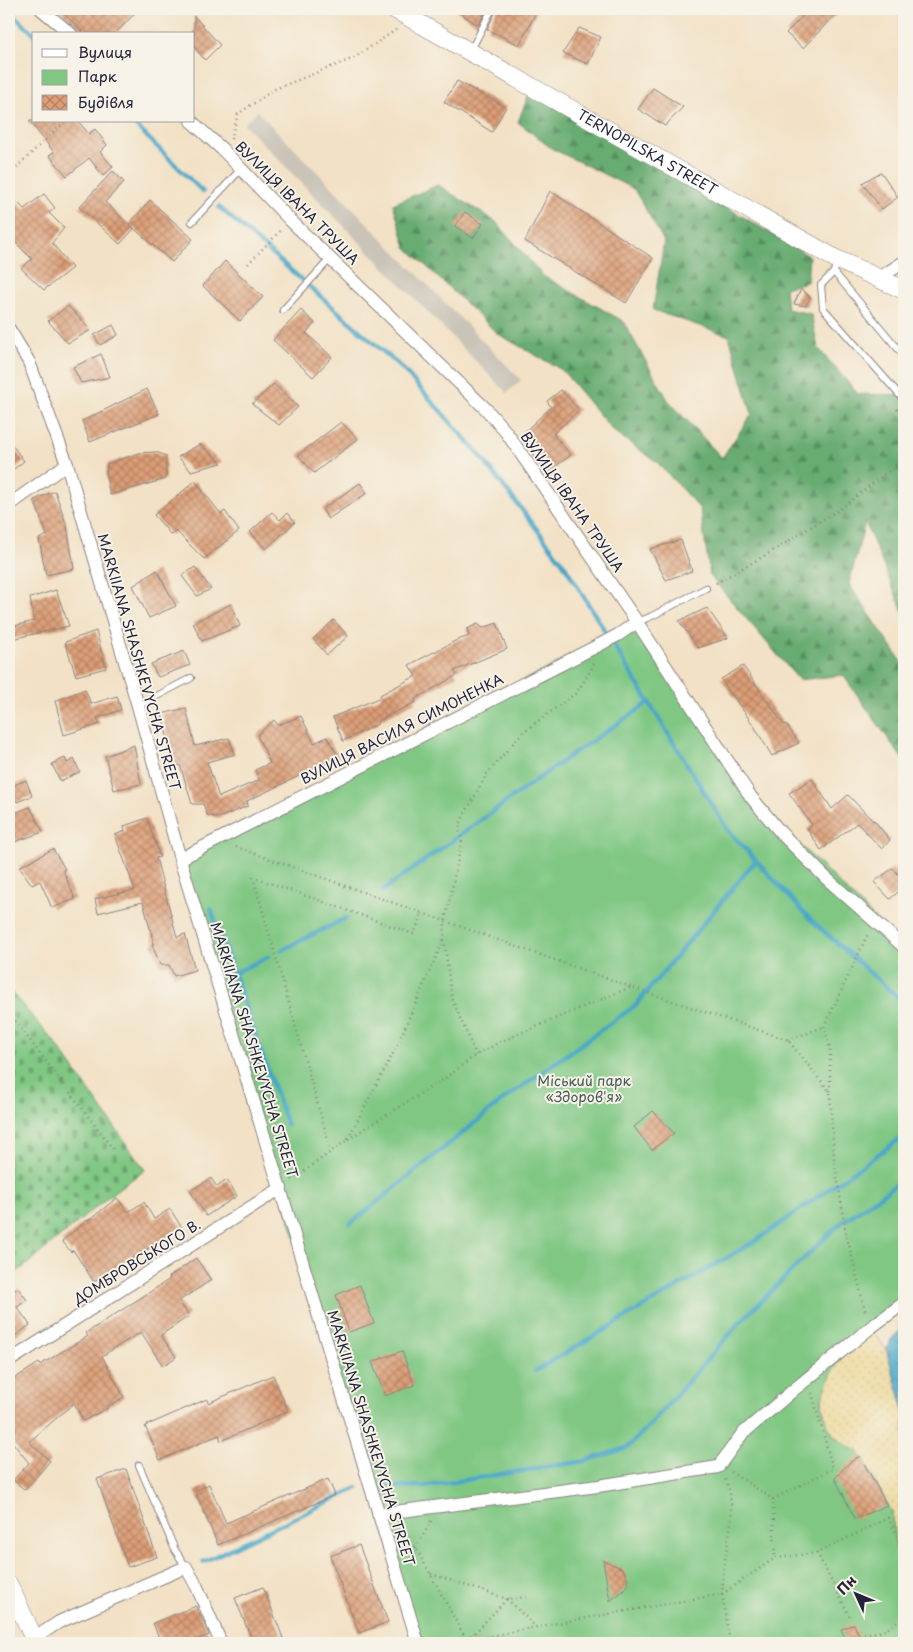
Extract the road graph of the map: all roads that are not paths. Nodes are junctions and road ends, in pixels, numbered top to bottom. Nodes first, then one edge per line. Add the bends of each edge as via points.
1 (41, 9) edge
2 (394, 9) edge
3 (492, 9) edge
4 (69, 32) edge
5 (471, 51) junction
6 (192, 122) edge
7 (240, 169) junction
8 (192, 222) dead end
9 (330, 259) junction
10 (904, 262) edge
11 (835, 265) junction
12 (879, 278) junction
13 (904, 290) edge
14 (283, 310) dead end
15 (9, 329) edge
16 (904, 356) edge
17 (904, 400) edge
18 (67, 464) junction
19 (9, 505) edge
20 (706, 588) road end
21 (637, 622) junction
22 (191, 678) dead end
23 (138, 706) junction
24 (180, 859) junction
25 (904, 948) edge
26 (281, 1188) junction
27 (904, 1303) edge
28 (9, 1361) edge
29 (139, 1465) dead end
30 (378, 1514) junction
31 (186, 1567) junction
32 (9, 1585) edge
33 (32, 1642) edge
34 (221, 1643) edge
35 (418, 1643) edge

1 - 4 street
2 - 5 street, TERNOPILSKA STREET
3 - 5 lane
5 - 11 street, TERNOPILSKA STREET
6 - 7 street, ВУЛИЦЯ ІВАНА ТРУША
7 - 8 lane
7 - 9 street, ВУЛИЦЯ ІВАНА ТРУША
9 - 14 lane
9 - 21 street, ВУЛИЦЯ ІВАНА ТРУША via 506,432
10 - 12 street
11 - 12 street, TERNOPILSKA STREET
11 - 16 lane
11 - 17 lane via 821,285 823,308
12 - 13 street, TERNOPILSKA STREET
15 - 18 street, MARKIIANA SHASHKEVYCHA STREET via 29,362
18 - 19 street
18 - 23 street, MARKIIANA SHASHKEVYCHA STREET
20 - 21 lane
21 - 24 street, ВУЛИЦЯ ВАСИЛЯ СИМОНЕНКА via 603,643
21 - 25 street, ВУЛИЦЯ ІВАНА ТРУША via 751,797 781,833
22 - 23 lane
23 - 24 street, MARKIIANA SHASHKEVYCHA STREET
24 - 26 street, MARKIIANA SHASHKEVYCHA STREET
26 - 28 street, ДОМБРОВСЬКОГО В.
26 - 30 street, MARKIIANA SHASHKEVYCHA STREET
27 - 30 street via 742,1434 722,1468
29 - 31 lane
30 - 35 street, MARKIIANA SHASHKEVYCHA STREET
31 - 33 street via 59,1622
31 - 34 street
32 - 33 street

